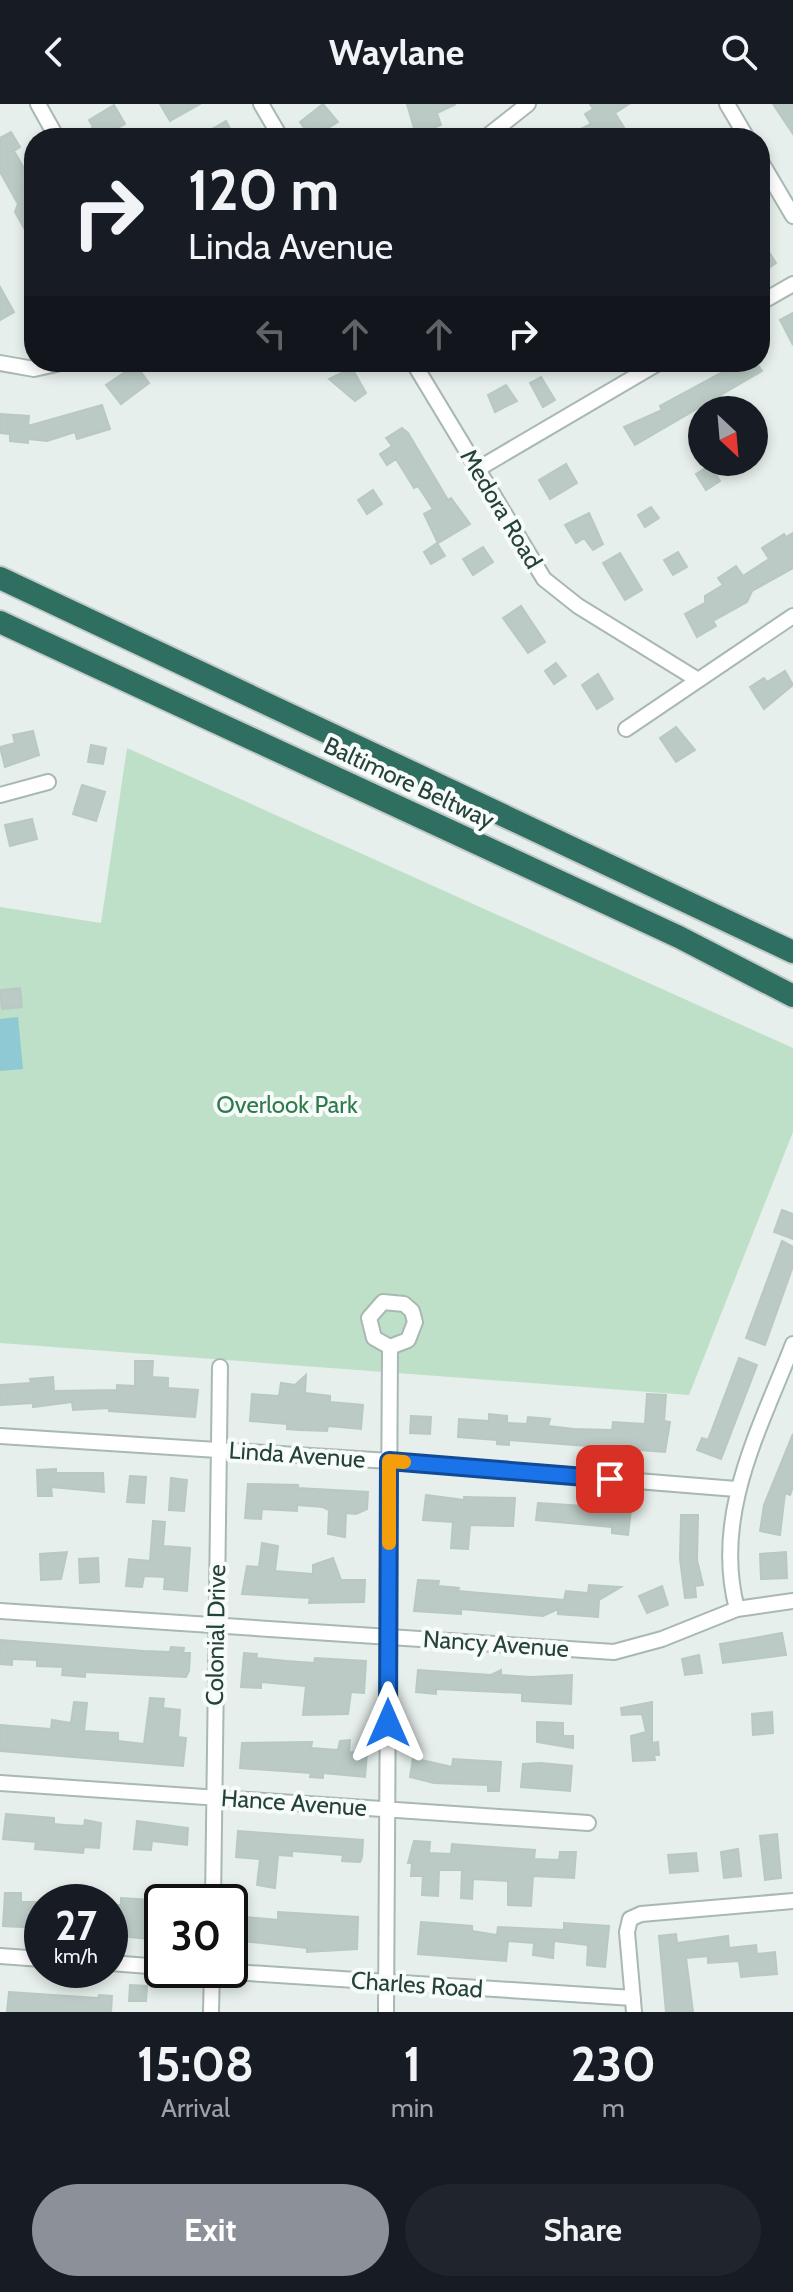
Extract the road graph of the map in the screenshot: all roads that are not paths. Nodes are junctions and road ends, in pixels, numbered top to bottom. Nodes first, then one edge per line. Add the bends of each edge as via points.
1 (38, 104) edge
2 (261, 104) edge
3 (528, 104) edge
4 (727, 104) edge
5 (51, 128) edge
6 (275, 128) edge
7 (498, 128) edge
8 (741, 128) edge
9 (770, 177) edge
10 (793, 216) edge
11 (793, 284) edge
12 (770, 297) edge
13 (0, 363) edge
14 (24, 367) edge
15 (419, 372) edge
16 (643, 372) edge
17 (476, 470) junction
18 (0, 578) edge
19 (793, 616) edge
20 (0, 622) edge
21 (698, 680) junction
22 (626, 729) dead end
23 (48, 782) dead end
24 (0, 795) edge
25 (793, 952) edge
26 (793, 996) edge
27 (793, 1344) edge
28 (390, 1347) dead end
29 (220, 1367) dead end
30 (0, 1436) edge
31 (219, 1450) junction
32 (389, 1461) junction
33 (736, 1489) junction
34 (793, 1601) edge
35 (737, 1609) junction
36 (0, 1611) edge
37 (216, 1623) junction
38 (388, 1636) junction
39 (0, 1783) edge
40 (214, 1797) junction
41 (387, 1809) junction
42 (588, 1823) dead end
43 (213, 1884) edge
44 (793, 1901) edge
45 (0, 1956) edge
46 (24, 1958) edge
47 (248, 1973) edge
48 (386, 1983) junction
49 (212, 1988) edge
50 (634, 2005) edge
51 (211, 2012) edge
52 (386, 2012) edge

1 - 5 street
2 - 6 street
3 - 7 street
4 - 8 street
9 - 10 street
11 - 12 street
13 - 14 street
15 - 17 street, Medora Road
16 - 17 street
17 - 21 street, Medora Road via 544,579
18 - 25 highway, Baltimore Beltway
19 - 21 street
20 - 26 highway, Baltimore Beltway via 679,937
21 - 22 street
23 - 24 street
27 - 33 street
28 - 32 street
29 - 31 street, Colonial Drive
30 - 31 street, Linda Avenue
31 - 32 street, Linda Avenue
31 - 37 street, Colonial Drive
32 - 33 street, Linda Avenue
32 - 38 street
33 - 35 street via 728,1557
34 - 35 street, Nancy Avenue
35 - 38 street, Nancy Avenue via 614,1652
36 - 37 street, Nancy Avenue
37 - 38 street, Nancy Avenue
37 - 40 street, Colonial Drive
38 - 41 street
39 - 40 street, Hance Avenue
40 - 41 street, Hance Avenue
40 - 43 street, Colonial Drive
41 - 42 street, Hance Avenue
41 - 48 street
44 - 50 street via 630,1919
45 - 46 street
47 - 48 street, Charles Road
48 - 50 street, Charles Road
48 - 52 street
49 - 51 street

